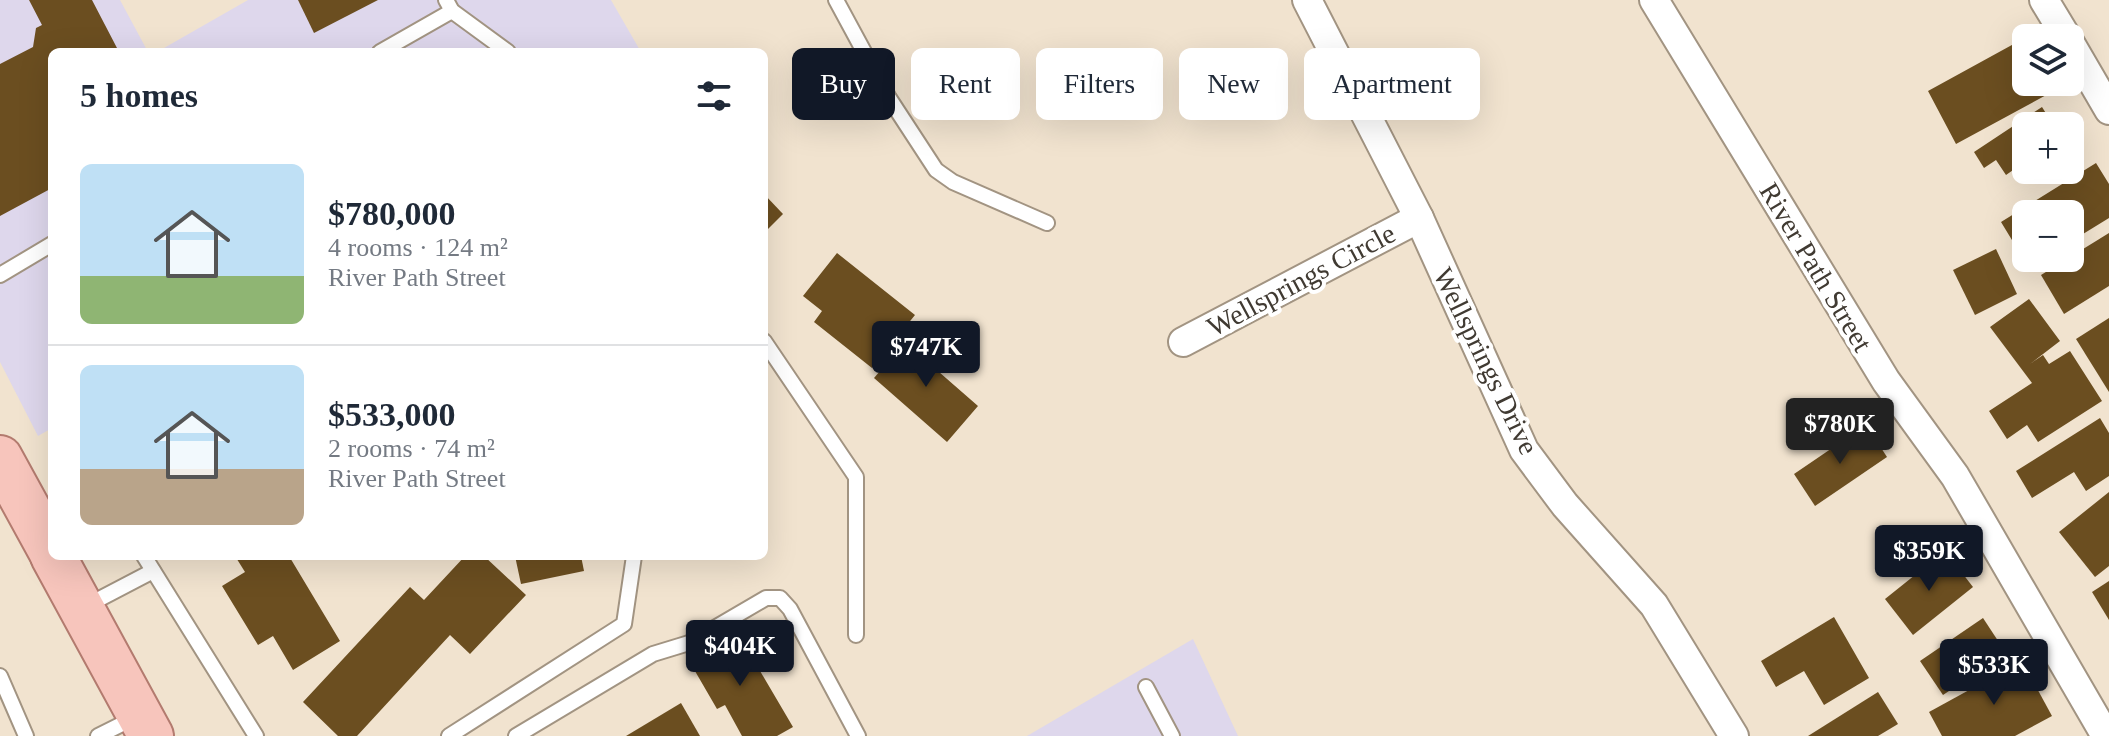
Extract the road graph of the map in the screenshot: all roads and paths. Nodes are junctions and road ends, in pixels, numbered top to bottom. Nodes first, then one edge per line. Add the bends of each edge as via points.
1 (836, 0) edge
2 (1307, 0) edge
3 (1654, 0) edge
4 (2044, 0) edge
5 (449, 6) edge
6 (2058, 24) edge
7 (386, 48) edge
8 (503, 48) edge
9 (2084, 67) edge
10 (2109, 110) edge
11 (1419, 218) junction
12 (1047, 223) dead end
13 (48, 246) edge
14 (0, 275) edge
15 (1183, 342) dead end
16 (768, 347) edge
17 (0, 458) edge
18 (48, 546) edge
19 (56, 560) edge
20 (146, 560) edge
21 (633, 560) edge
22 (153, 571) junction
23 (82, 608) junction
24 (856, 635) dead end
25 (0, 676) edge
26 (1146, 687) dead end
27 (146, 726) edge
28 (26, 736) edge
29 (98, 736) edge
30 (256, 736) edge
31 (449, 736) edge
32 (516, 736) edge
33 (858, 736) edge
34 (1172, 736) edge
35 (1734, 736) edge
36 (2106, 736) edge

1 - 12 lane via 889,98 936,170
2 - 11 street, Wellsprings Drive
3 - 36 street, River Path Street via 1886,381 1955,476
4 - 6 street
5 - 7 lane
5 - 8 lane
9 - 10 street
11 - 15 street, Wellsprings Circle
11 - 35 street, Wellsprings Drive via 1524,450 1654,605
13 - 14 lane
16 - 24 lane via 856,477
17 - 18 main road
19 - 23 main road
20 - 22 lane
21 - 31 lane via 624,624
22 - 23 lane
22 - 30 lane
23 - 27 main road
25 - 28 lane
26 - 34 lane
27 - 29 lane
32 - 33 lane via 653,654 689,643 766,598 780,598 790,609

